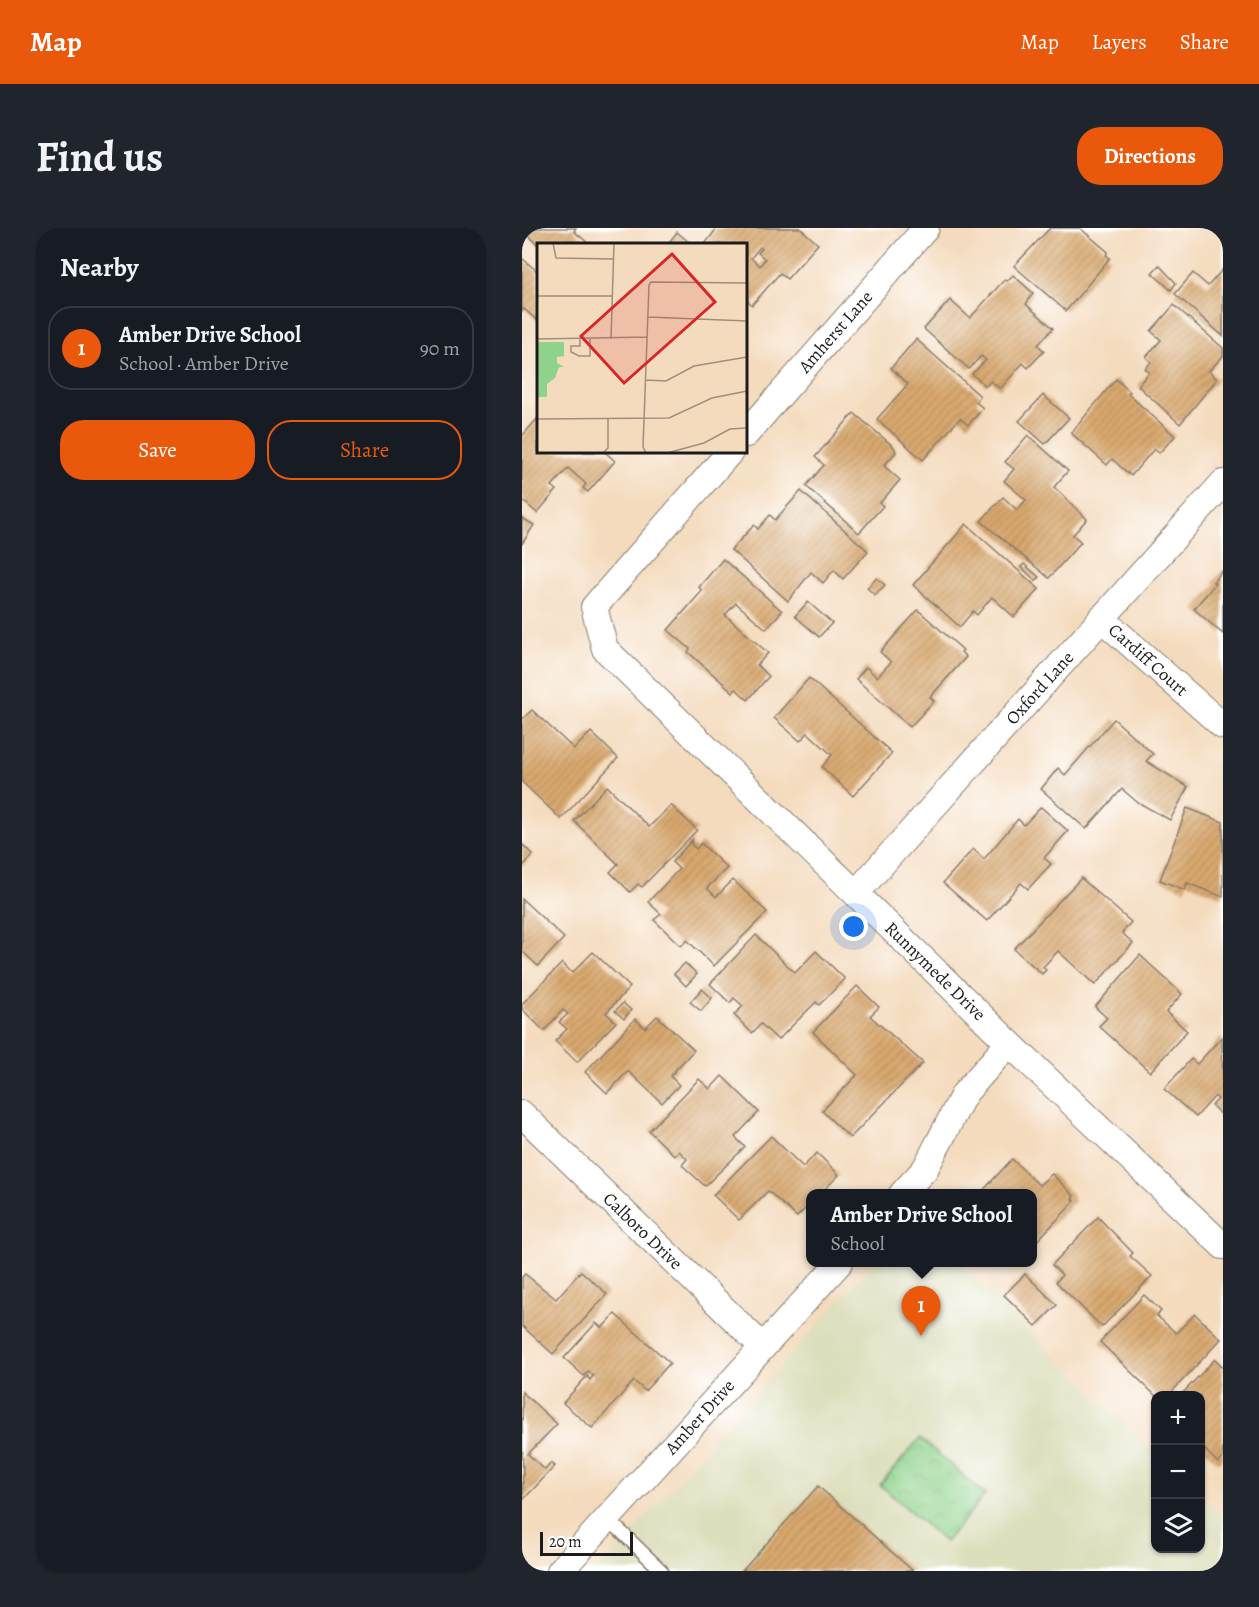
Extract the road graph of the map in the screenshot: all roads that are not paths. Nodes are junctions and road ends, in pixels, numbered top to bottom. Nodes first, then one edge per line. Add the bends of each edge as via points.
1 (926, 228) edge
2 (747, 433) edge
3 (729, 453) edge
4 (1223, 483) edge
5 (1101, 618) junction
6 (1223, 726) edge
7 (857, 892) junction
8 (1009, 1044) junction
9 (522, 1114) edge
10 (907, 1189) edge
11 (1223, 1246) edge
12 (836, 1267) edge
13 (763, 1347) junction
14 (607, 1518) junction
15 (560, 1571) edge
16 (662, 1571) edge

1 - 2 street, Amherst Lane
3 - 7 street, Runnymede Drive via 594,607 605,649
4 - 5 street, Oxford Lane
5 - 6 street, Cardiff Court
5 - 7 street, Oxford Lane
7 - 8 street, Runnymede Drive
8 - 10 street via 964,1094 925,1169
8 - 11 street, Runnymede Drive
9 - 13 street, Calboro Drive
12 - 13 street, Amber Drive
13 - 14 street, Amber Drive
14 - 15 street, Amber Drive
14 - 16 lane

